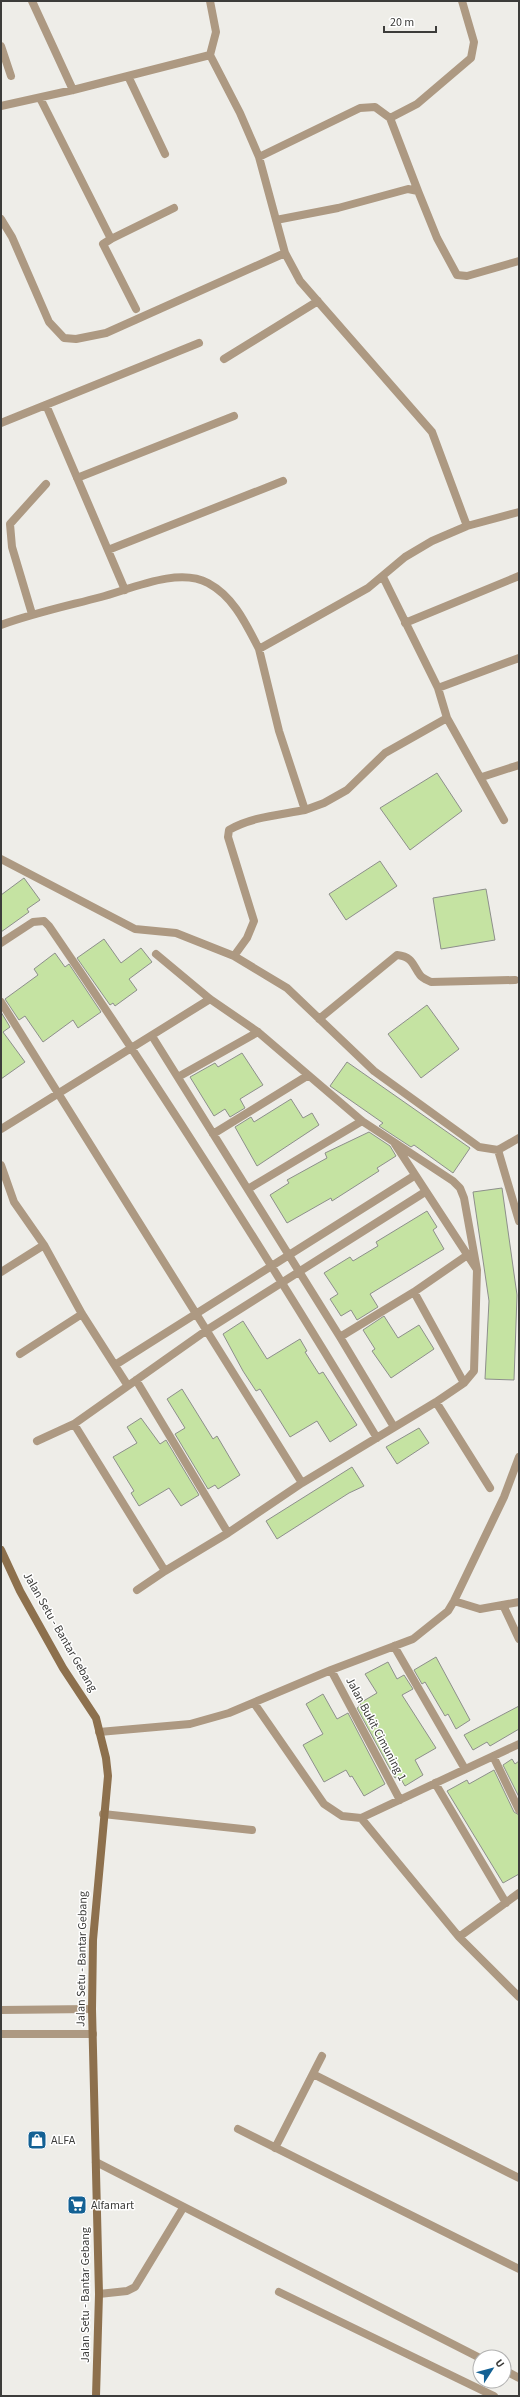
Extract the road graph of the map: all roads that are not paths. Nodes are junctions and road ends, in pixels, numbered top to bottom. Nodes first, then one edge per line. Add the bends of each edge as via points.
1 (32, 1) edge
2 (210, 1) edge
3 (462, 1) edge
4 (1, 46) edge
5 (210, 54) junction
6 (11, 76) dead end
7 (128, 76) junction
8 (73, 90) junction
9 (40, 98) junction
10 (1, 106) edge
11 (390, 118) junction
12 (165, 154) dead end
13 (259, 157) junction
14 (418, 191) junction
15 (174, 208) dead end
16 (1, 219) edge
17 (276, 220) junction
18 (111, 239) junction
19 (285, 253) junction
20 (519, 261) edge
21 (318, 301) junction
22 (136, 309) dead end
23 (198, 343) dead end
24 (224, 359) dead end
25 (46, 405) junction
26 (234, 416) dead end
27 (1, 423) edge
28 (77, 478) junction
29 (283, 481) dead end
30 (46, 484) dead end
31 (519, 512) edge
32 (467, 526) junction
33 (108, 550) junction
34 (519, 576) edge
35 (383, 577) junction
36 (125, 590) junction
37 (32, 614) junction
38 (405, 623) junction
39 (1, 624) edge
40 (259, 649) junction
41 (519, 658) edge
42 (438, 688) junction
43 (447, 718) junction
44 (519, 764) edge
45 (482, 777) junction
46 (304, 810) junction
47 (504, 820) dead end
48 (1, 859) edge
49 (1, 944) edge
50 (156, 954) dead end
51 (234, 956) junction
52 (515, 980) dead end
53 (210, 999) junction
54 (1, 1002) edge
55 (319, 1019) junction
56 (258, 1032) junction
57 (152, 1036) junction
58 (133, 1048) junction
59 (307, 1076) junction
60 (178, 1077) junction
61 (58, 1093) junction
62 (362, 1121) junction
63 (1, 1129) edge
64 (213, 1134) junction
65 (519, 1138) edge
66 (394, 1141) junction
67 (498, 1150) junction
68 (1, 1165) edge
69 (414, 1176) junction
70 (248, 1189) junction
71 (426, 1192) junction
72 (519, 1221) edge
73 (44, 1245) junction
74 (289, 1255) junction
75 (466, 1256) junction
76 (272, 1266) junction
77 (477, 1270) junction
78 (1, 1272) edge
79 (299, 1272) junction
80 (283, 1282) junction
81 (414, 1292) junction
82 (196, 1313) junction
83 (82, 1314) junction
84 (206, 1330) junction
85 (340, 1336) junction
86 (20, 1354) dead end
87 (115, 1365) junction
88 (136, 1380) junction
89 (464, 1383) junction
90 (128, 1386) junction
91 (436, 1402) junction
92 (74, 1424) junction
93 (394, 1427) junction
94 (377, 1438) junction
95 (36, 1442) dead end
96 (519, 1457) edge
97 (302, 1483) junction
98 (490, 1488) dead end
99 (228, 1533) junction
100 (1, 1550) edge
101 (165, 1571) junction
102 (137, 1590) dead end
103 (454, 1601) junction
104 (519, 1602) edge
105 (504, 1605) junction
106 (519, 1639) edge
107 (394, 1646) junction
108 (331, 1670) junction
109 (254, 1703) junction
110 (99, 1732) junction
111 (519, 1744) edge
112 (493, 1756) junction
113 (465, 1769) junction
114 (435, 1783) junction
115 (400, 1800) junction
116 (519, 1810) edge
117 (103, 1814) junction
118 (361, 1818) junction
119 (252, 1830) dead end
120 (519, 1893) edge
121 (506, 1903) junction
122 (459, 1937) junction
123 (519, 1997) edge
124 (92, 2009) junction
125 (1, 2010) edge
126 (1, 2034) edge
127 (93, 2034) junction
128 (322, 2056) dead end
129 (313, 2074) junction
130 (238, 2130) dead end
131 (275, 2148) junction
132 (96, 2162) junction
133 (519, 2178) edge
134 (183, 2208) junction
135 (519, 2269) edge
136 (279, 2292) dead end
137 (99, 2294) junction
138 (472, 2354) edge
139 (96, 2396) edge
140 (494, 2396) edge

1 - 8 street
2 - 5 street via 216,32
3 - 11 street via 474,42 471,58 417,104
4 - 6 street
5 - 7 street
5 - 13 street
7 - 8 street
7 - 12 street
8 - 9 street
9 - 10 street
9 - 18 street
11 - 13 street via 375,107 360,108
11 - 14 street
13 - 17 street
14 - 17 street via 408,189 338,208
14 - 20 street via 437,238 457,275 467,276
15 - 18 street
16 - 19 street via 12,237 49,322 64,338 76,339 106,333
17 - 19 street
18 - 22 street via 103,244
19 - 21 street via 300,280
21 - 24 street
21 - 32 street via 432,432
23 - 25 street
25 - 27 street
25 - 28 street
26 - 28 street
28 - 33 street
29 - 33 street
30 - 37 street via 10,524 12,547
31 - 32 street
32 - 35 street via 432,541 405,557
33 - 36 street
34 - 38 street
35 - 38 street
35 - 40 street
36 - 37 street
36 - 40 street via 182,577 207,582 238,608
37 - 39 street
38 - 42 street
40 - 46 street via 279,731
41 - 42 street
42 - 43 street
43 - 45 street
43 - 46 street via 386,753 347,790 324,803
44 - 45 street
45 - 47 street
46 - 51 street via 268,816 229,830 228,837 254,921 247,938
48 - 51 street via 135,929 176,934
49 - 58 street via 33,922 44,921
50 - 53 street
51 - 55 street via 287,988
52 - 55 street via 431,982 420,976 412,960 397,955
53 - 56 street
53 - 57 street
54 - 61 street
55 - 67 street via 374,1071 423,1108 479,1147
56 - 59 street
56 - 60 street
57 - 58 street
57 - 60 street
58 - 61 street
58 - 76 street
59 - 62 street
59 - 64 street
60 - 64 street
61 - 63 street
61 - 82 street
62 - 66 street
62 - 70 street
64 - 70 street
65 - 67 street
66 - 69 street
66 - 77 street via 460,1188
67 - 72 street
68 - 73 street via 14,1202
69 - 71 street
69 - 74 street
70 - 74 street
71 - 75 street
71 - 79 street
73 - 78 street
73 - 83 street
74 - 76 street
74 - 79 street
75 - 77 street
75 - 81 street
76 - 80 street
76 - 82 street
77 - 89 street via 474,1371
79 - 80 street
79 - 85 street
80 - 84 street
80 - 94 street
81 - 85 street
81 - 89 street
82 - 84 street
82 - 87 street
83 - 86 street
83 - 87 street
84 - 88 street
84 - 97 street
85 - 93 street
87 - 90 street
88 - 90 street
88 - 99 street
89 - 91 street
90 - 92 street
91 - 93 street
91 - 98 street
92 - 95 street
92 - 101 street
93 - 94 street
94 - 97 street
96 - 103 street via 504,1497
97 - 99 street
99 - 101 street
100 - 110 main road, Jalan Setu - Bantar Gebang via 20,1591 63,1668 96,1718
101 - 102 street
103 - 105 street via 480,1609
103 - 107 street via 448,1611 413,1639
104 - 105 street
105 - 106 street
107 - 108 street
107 - 113 street
108 - 109 street
108 - 115 street, Jalan Bukit Cimuning 1
109 - 110 street via 190,1724
109 - 118 street via 324,1804 342,1816
110 - 117 main road, Jalan Setu - Bantar Gebang via 108,1776
111 - 112 street
112 - 113 street
112 - 116 street
113 - 114 street
114 - 115 street
114 - 121 street
115 - 118 street
117 - 119 street
117 - 124 main road, Jalan Setu - Bantar Gebang via 95,1899
118 - 122 street
120 - 121 street
121 - 122 street
122 - 123 street
124 - 125 street
124 - 127 main road, Jalan Setu - Bantar Gebang
126 - 127 street
127 - 132 main road, Jalan Setu - Bantar Gebang
128 - 129 street
129 - 131 street
129 - 133 street
130 - 131 street
131 - 135 street
132 - 134 street
132 - 137 main road, Jalan Setu - Bantar Gebang
134 - 137 street via 135,2287 126,2291
134 - 138 street
136 - 140 street
137 - 139 main road, Jalan Setu - Bantar Gebang

